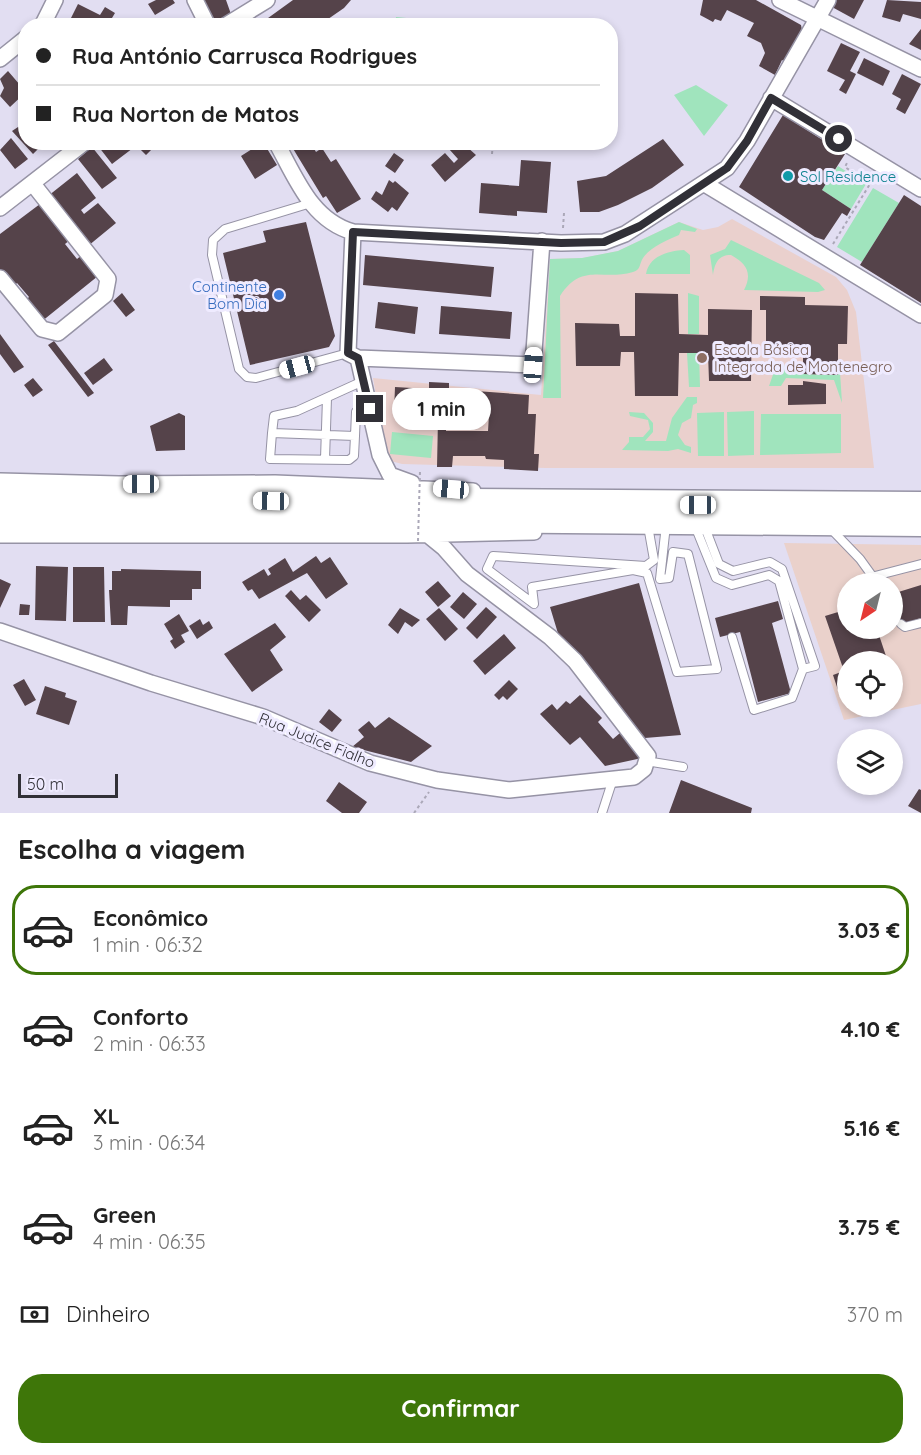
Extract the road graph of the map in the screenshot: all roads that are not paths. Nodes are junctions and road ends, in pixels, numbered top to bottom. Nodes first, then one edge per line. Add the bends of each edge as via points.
1 (55, 0) edge
2 (195, 0) edge
3 (267, 0) edge
4 (780, 0) edge
5 (828, 0) edge
6 (47, 18) edge
7 (204, 18) edge
8 (238, 18) edge
9 (817, 19) junction
10 (18, 44) edge
11 (0, 59) edge
12 (921, 69) edge
13 (771, 98) junction
14 (75, 150) edge
15 (281, 150) edge
16 (33, 184) junction
17 (705, 184) junction
18 (921, 189) edge
19 (311, 203) junction
20 (0, 208) edge
21 (353, 232) junction
22 (542, 241) junction
23 (0, 278) edge
24 (921, 315) edge
25 (353, 355) junction
26 (363, 381) junction
27 (327, 398) junction
28 (370, 409) junction
29 (272, 433) junction
30 (326, 435) junction
31 (355, 436) junction
32 (380, 455) junction
33 (325, 459) junction
34 (0, 481) edge
35 (355, 486) junction
36 (429, 487) junction
37 (0, 498) edge
38 (921, 504) edge
39 (0, 516) edge
40 (645, 517) junction
41 (698, 522) junction
42 (825, 523) junction
43 (921, 524) edge
44 (472, 533) junction
45 (0, 535) edge
46 (423, 538) junction
47 (458, 564) junction
48 (921, 564) edge
49 (871, 573) edge
50 (896, 573) edge
51 (921, 623) edge
52 (903, 626) edge
53 (0, 631) edge
54 (732, 637) dead end
55 (803, 669) junction
56 (646, 761) junction
57 (683, 767) dead end
58 (613, 779) junction
59 (602, 813) edge

1 - 6 street
2 - 7 street
3 - 8 street
4 - 9 street
5 - 9 street
9 - 12 street
9 - 13 street
10 - 11 street
13 - 17 street via 727,168
13 - 18 street
14 - 16 street
15 - 19 street
16 - 20 street
16 - 23 street via 108,279 105,295 58,333 42,329
17 - 22 street via 640,226 604,242
17 - 24 street
19 - 21 street via 336,227
19 - 25 lane via 225,230 213,240 212,255 239,369 247,377 256,378
21 - 22 street
21 - 25 street
22 - 25 street via 533,365
25 - 26 street
26 - 27 lane
26 - 28 street
27 - 29 lane via 274,416
27 - 30 lane
28 - 31 lane via 356,412
28 - 32 street
29 - 30 lane
29 - 33 lane via 270,459
30 - 31 lane
30 - 33 lane
31 - 33 lane via 354,456 349,460
32 - 35 street via 377,469
32 - 36 street via 390,475
34 - 35 street
35 - 36 street
36 - 40 street
37 - 40 main road
38 - 40 main road
39 - 40 main road
40 - 40 lane via 654,560 646,566 493,556 487,569 534,604 532,587 633,570 647,573 677,672 717,669 688,554 673,552 669,578 660,579
40 - 41 main road
40 - 44 street via 539,532
41 - 42 main road
41 - 55 lane via 716,578 732,585 769,575 779,581
41 - 55 lane via 719,564 733,571 770,562 782,569 814,666
42 - 43 main road
42 - 49 lane
44 - 46 street
44 - 47 street via 459,546
45 - 46 street
46 - 47 street
47 - 56 street via 575,661 642,747 648,756
48 - 50 lane
51 - 52 lane
53 - 58 street, Rua Judice Fialho via 262,717 370,763 437,780 509,790
54 - 55 lane via 754,710 792,699
56 - 57 lane
56 - 58 street, Rua Judice Fialho via 644,769 634,777
58 - 59 lane

